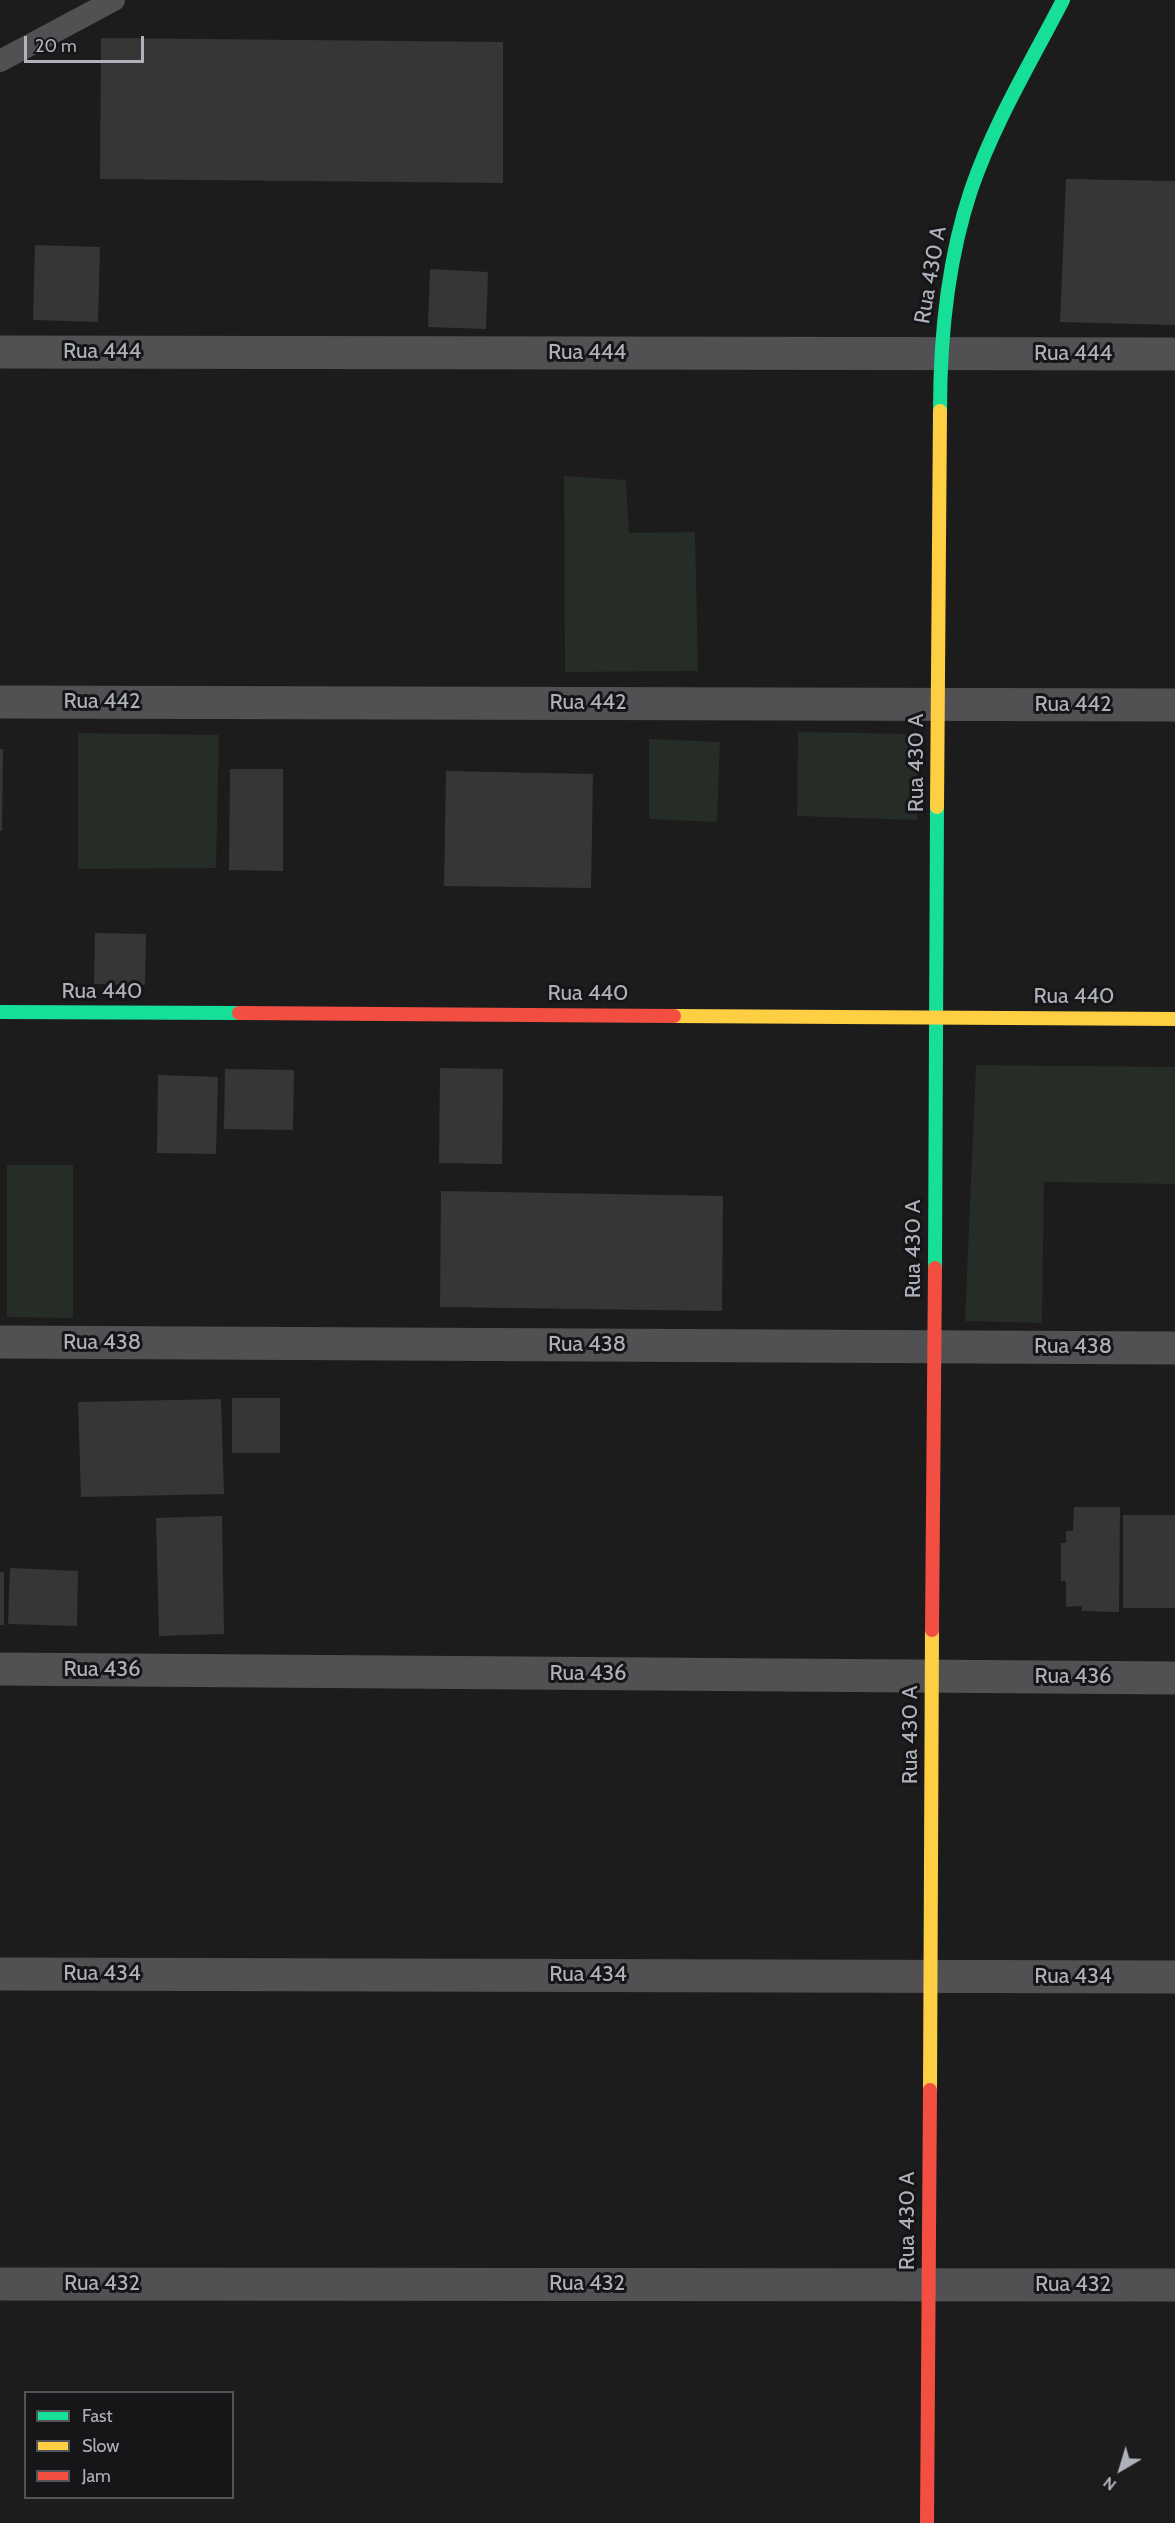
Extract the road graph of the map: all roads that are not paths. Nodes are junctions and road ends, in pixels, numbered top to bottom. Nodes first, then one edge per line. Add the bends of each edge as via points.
1 (114, 0) edge
2 (1063, 0) edge
3 (0, 61) edge
4 (0, 352) edge
5 (940, 353) junction
6 (1175, 354) edge
7 (0, 702) edge
8 (938, 705) junction
9 (1175, 705) edge
10 (0, 1012) edge
11 (936, 1017) junction
12 (1175, 1019) edge
13 (0, 1342) edge
14 (935, 1347) junction
15 (1175, 1348) edge
16 (0, 1670) edge
17 (932, 1676) junction
18 (1175, 1678) edge
19 (0, 1974) edge
20 (931, 1976) junction
21 (1175, 1977) edge
22 (0, 2284) edge
23 (929, 2284) junction
24 (1175, 2285) edge
25 (927, 2523) edge

1 - 3 lane
2 - 5 street, Rua 430 A via 1005,114 963,216 948,282
4 - 5 street, Rua 444
5 - 6 street, Rua 444
5 - 8 street, Rua 430 A
7 - 8 street, Rua 442
8 - 9 street, Rua 442
8 - 11 street, Rua 430 A
10 - 11 street, Rua 440
11 - 12 street, Rua 440
11 - 14 street, Rua 430 A
13 - 14 street, Rua 438
14 - 15 street, Rua 438
14 - 17 street, Rua 430 A
16 - 17 street, Rua 436
17 - 18 street, Rua 436
17 - 20 street, Rua 430 A
19 - 20 street, Rua 434
20 - 21 street, Rua 434
20 - 23 street, Rua 430 A
22 - 23 street, Rua 432
23 - 24 street, Rua 432
23 - 25 street, Rua 430 A

